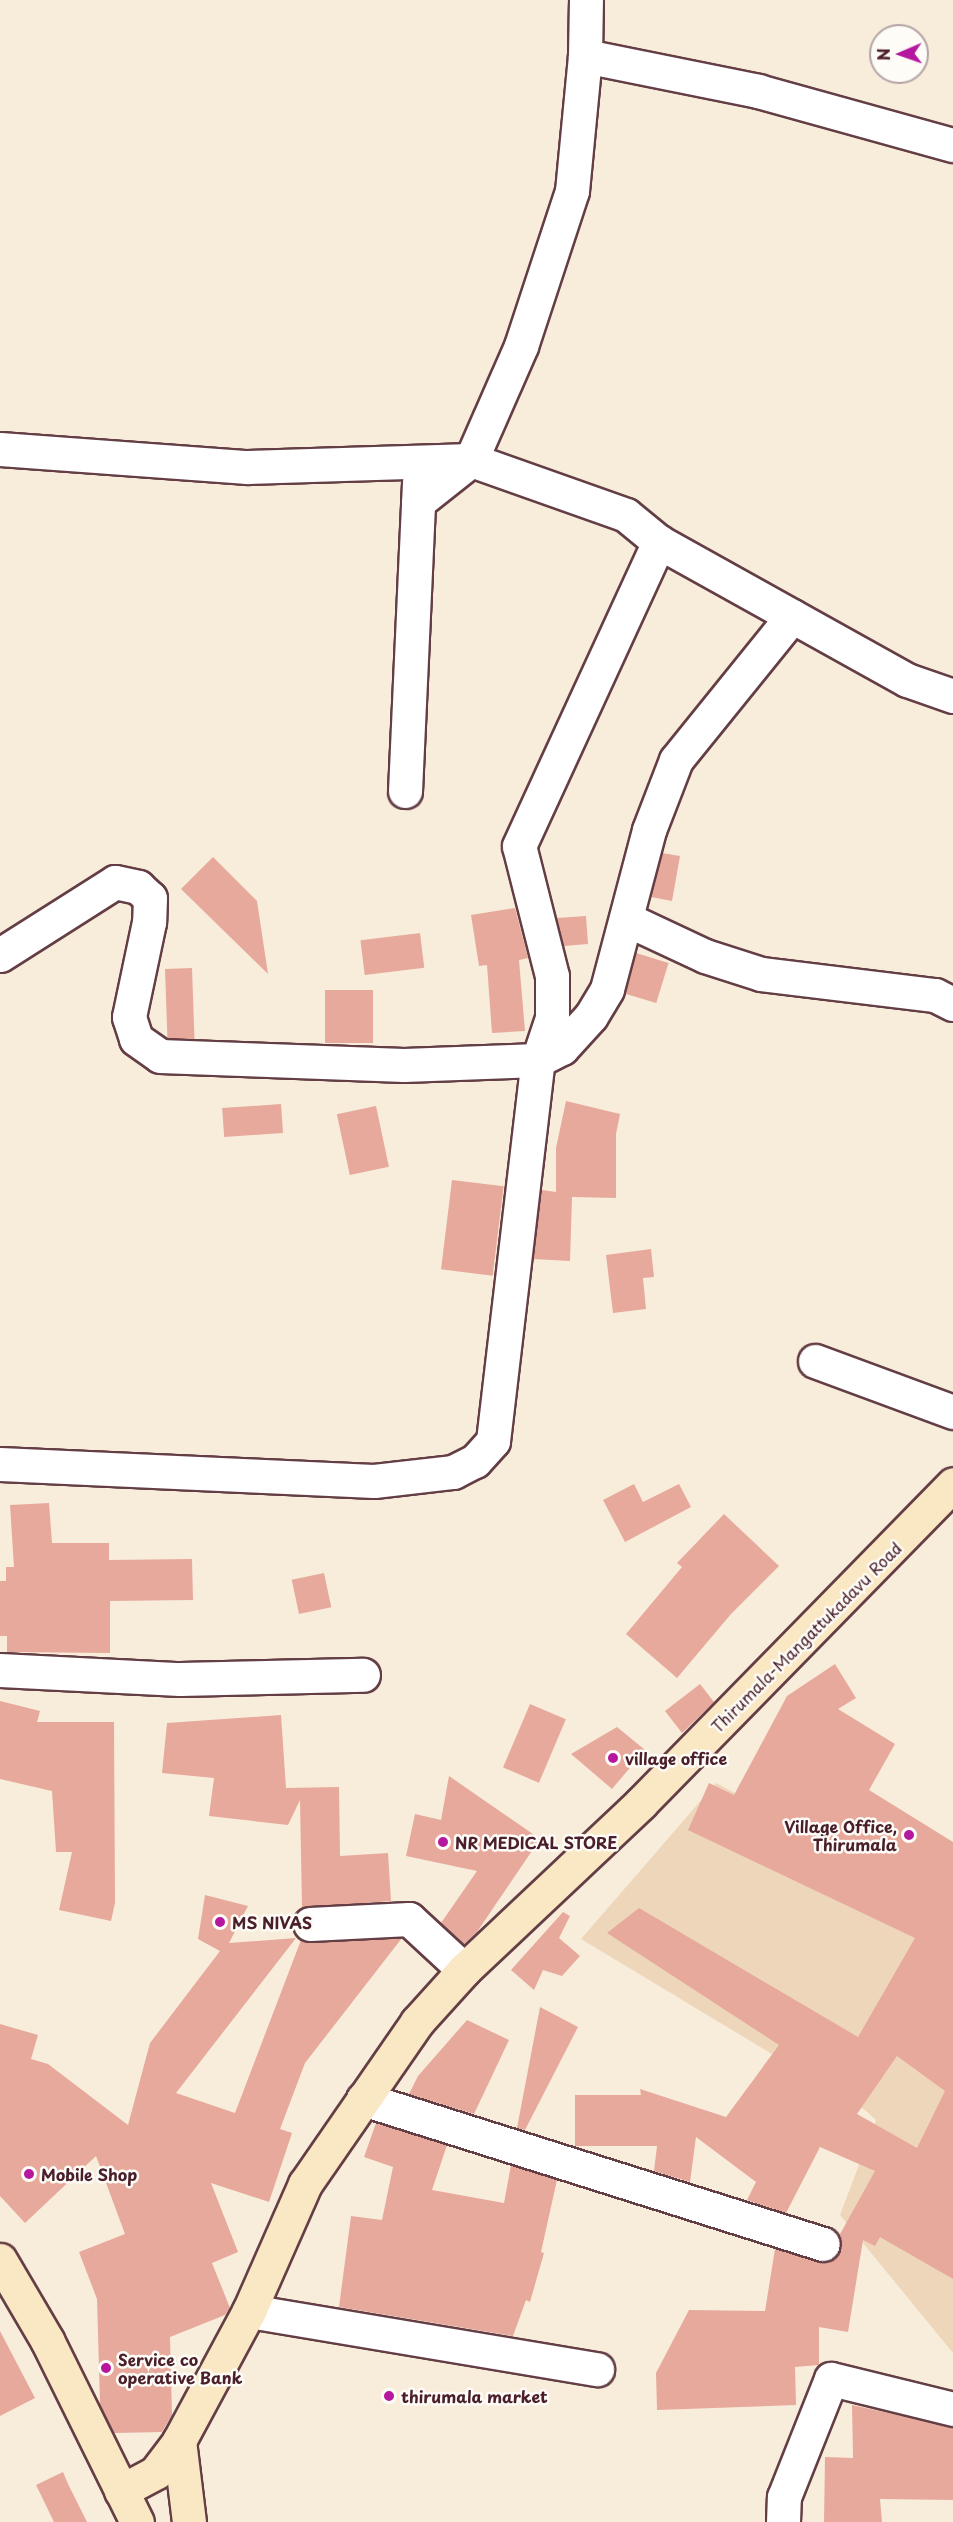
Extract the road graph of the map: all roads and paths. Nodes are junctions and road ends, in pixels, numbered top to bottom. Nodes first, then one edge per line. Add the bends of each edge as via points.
1 (586, 0) edge
2 (585, 56) junction
3 (953, 145) edge
4 (0, 449) edge
5 (471, 460) junction
6 (420, 462) junction
7 (418, 502) junction
8 (659, 542) junction
9 (792, 616) junction
10 (953, 696) edge
11 (405, 791) dead end
12 (626, 919) junction
13 (0, 955) edge
14 (953, 1004) edge
15 (538, 1060) junction
16 (815, 1361) dead end
17 (953, 1412) edge
18 (0, 1464) edge
19 (951, 1492) edge
20 (0, 1670) edge
21 (363, 1675) dead end
22 (310, 1924) dead end
23 (464, 1970) junction
24 (363, 2099) junction
25 (823, 2244) dead end
26 (0, 2260) edge
27 (249, 2311) junction
28 (597, 2369) dead end
29 (953, 2409) edge
30 (180, 2440) junction
31 (121, 2491) junction
32 (137, 2522) edge
33 (189, 2522) edge
34 (783, 2522) edge

1 - 2 street
2 - 3 street via 758,91
2 - 5 street via 572,191 521,346
4 - 6 street via 247,467
5 - 6 street
5 - 7 street
5 - 8 street via 626,515
6 - 7 street
7 - 11 street
8 - 9 street
8 - 15 street via 519,846 552,976 552,1018
9 - 10 street via 907,680
9 - 12 street via 676,760 649,830
12 - 14 street via 705,956 761,974 935,995
12 - 15 street via 607,989 591,1016 562,1048
13 - 15 street via 116,882 138,887 150,898 149,922 129,1017 136,1039 160,1056 404,1065
15 - 18 street via 493,1441 475,1461 453,1472 374,1482
16 - 17 street
19 - 23 main road, Thirumala-Mangattukadavu Road via 641,1803
20 - 21 street via 180,1679
22 - 23 street via 409,1919
23 - 24 main road, Thirumala-Mangattukadavu Road via 417,2022
24 - 25 street
24 - 27 main road, Thirumala-Mangattukadavu Road via 305,2184
26 - 31 main road via 47,2340
27 - 28 street
27 - 30 main road, Thirumala-Mangattukadavu Road
29 - 34 street via 831,2379 784,2497
30 - 31 main road, Thirumala-Mangattukadavu Road via 156,2472
30 - 33 main road
31 - 32 main road

